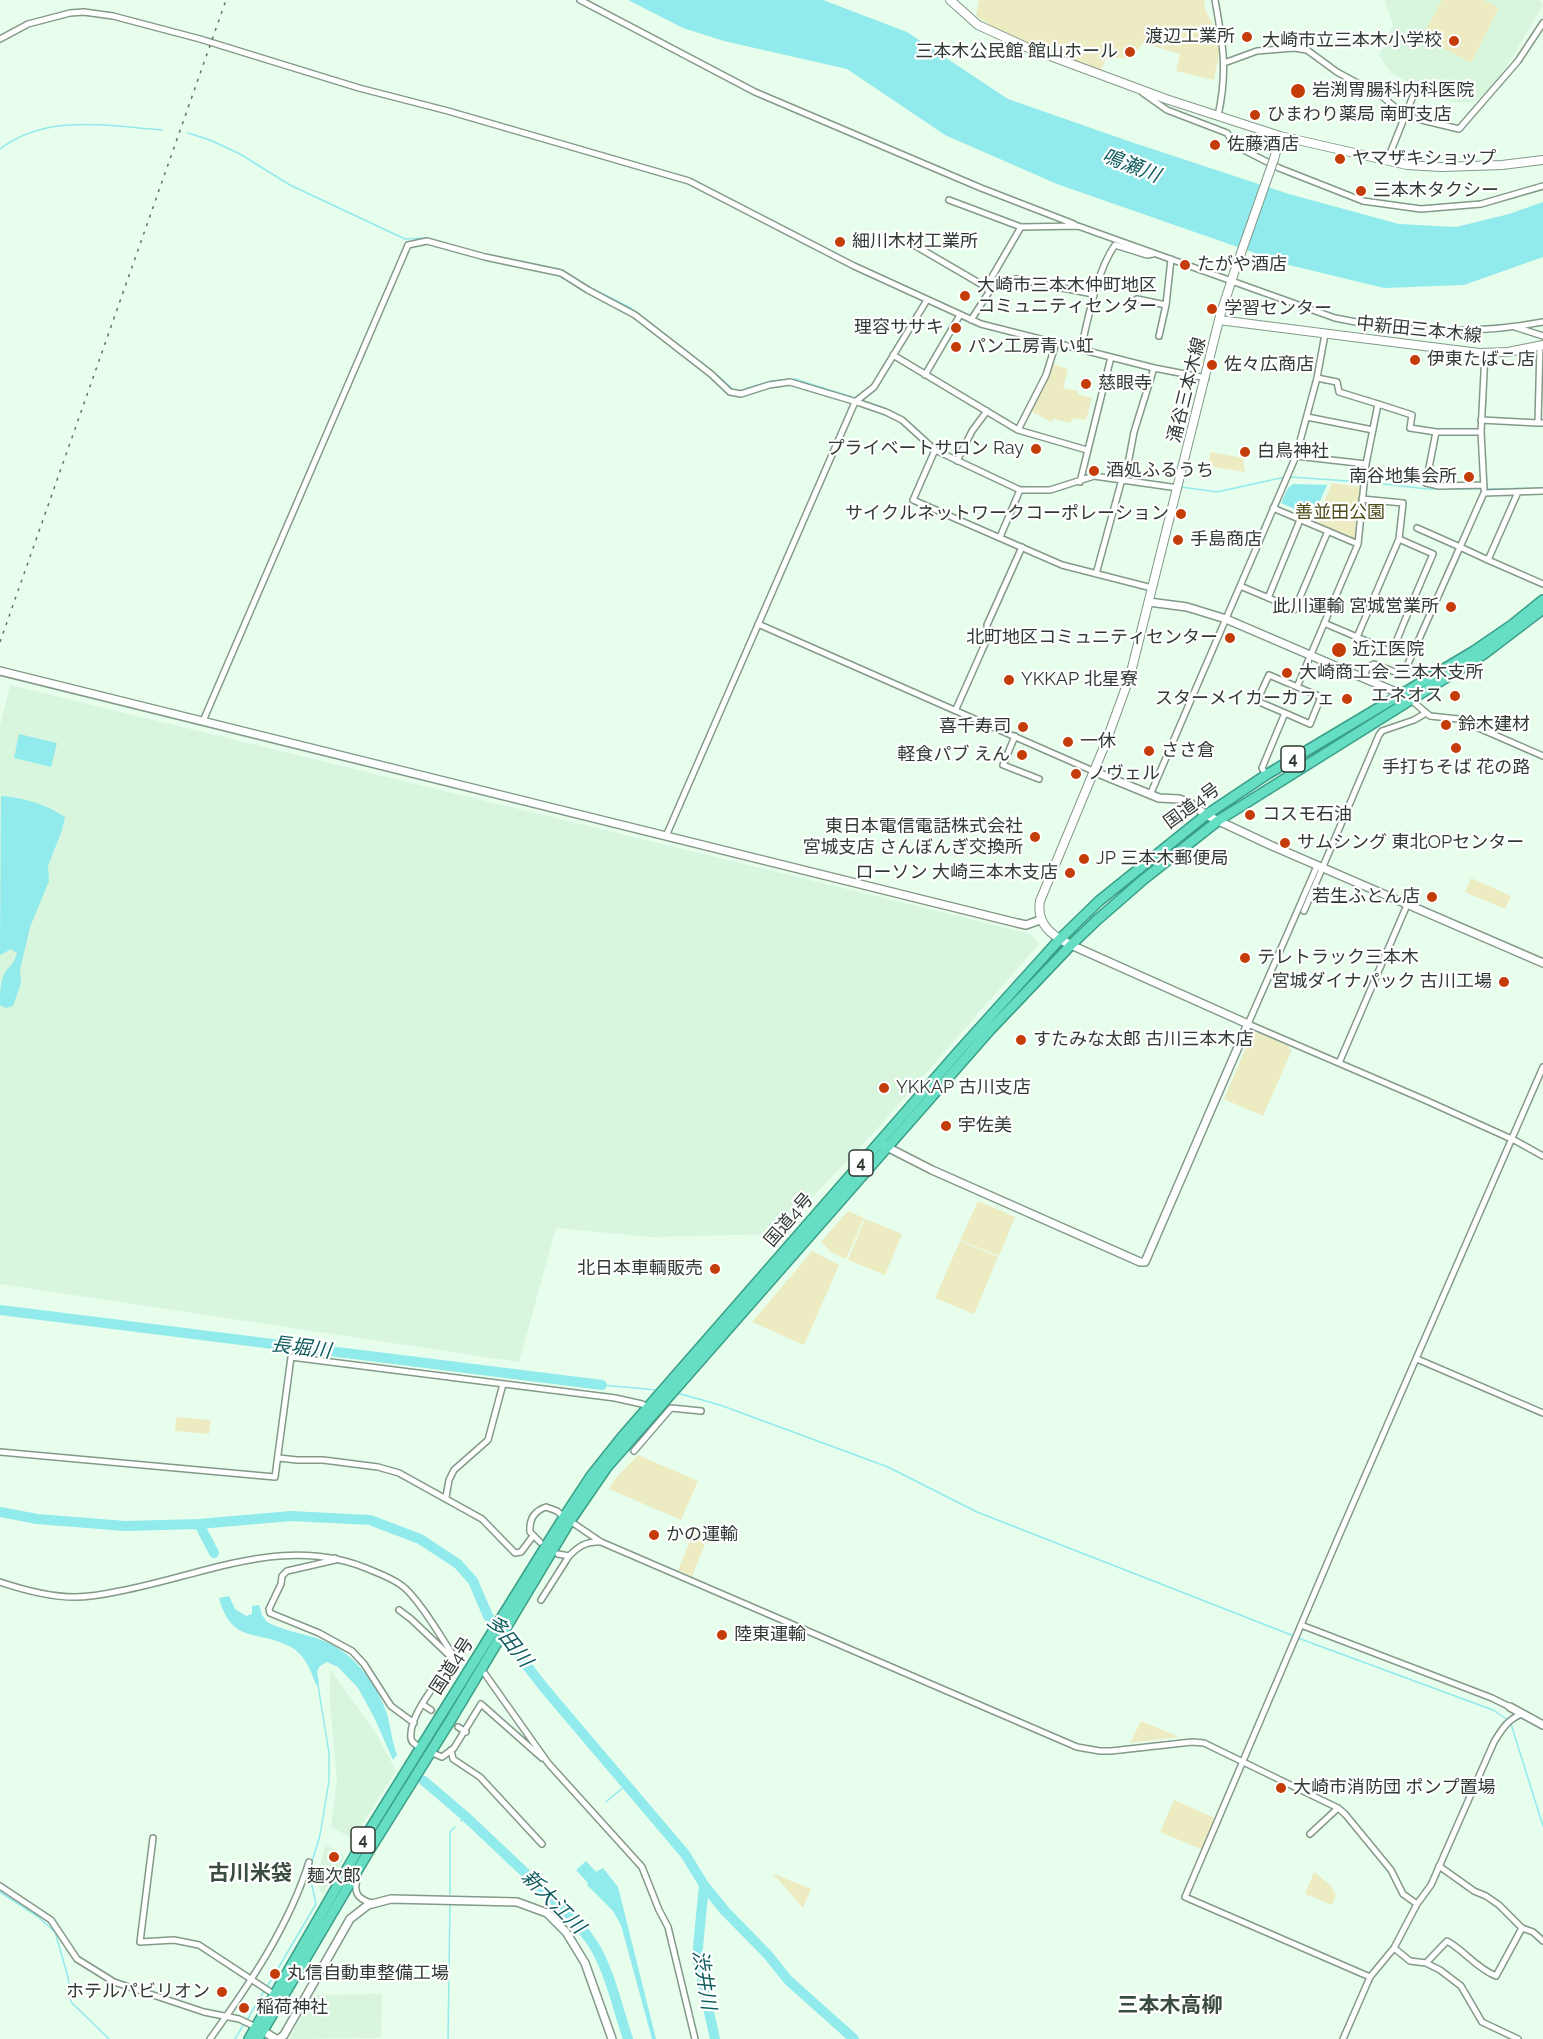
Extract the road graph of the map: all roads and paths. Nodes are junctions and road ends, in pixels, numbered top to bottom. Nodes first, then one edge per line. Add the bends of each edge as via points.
1 (580, 0) edge
2 (950, 0) edge
3 (1215, 0) edge
4 (1543, 23) edge
5 (0, 39) edge
6 (1224, 63) junction
7 (1417, 86) dead end
8 (1134, 87) junction
9 (1218, 116) junction
10 (1405, 116) junction
11 (1280, 136) junction
12 (1543, 160) edge
13 (1387, 161) junction
14 (1543, 186) edge
15 (949, 200) dead end
16 (1078, 226) junction
17 (1021, 227) junction
18 (914, 245) dead end
19 (1155, 253) junction
20 (1171, 259) junction
21 (1232, 276) junction
22 (1016, 279) dead end
23 (986, 287) junction
24 (1094, 294) junction
25 (1137, 299) dead end
26 (927, 300) junction
27 (1166, 305) junction
28 (960, 315) junction
29 (971, 320) junction
30 (1219, 320) junction
31 (1543, 322) edge
32 (1514, 327) junction
33 (1325, 334) junction
34 (1159, 336) dead end
35 (1543, 336) edge
36 (1056, 343) junction
37 (1542, 345) edge
38 (1081, 349) junction
39 (1485, 353) junction
40 (893, 355) junction
41 (1111, 357) junction
42 (1154, 368) junction
43 (925, 375) junction
44 (1206, 378) junction
45 (1317, 378) junction
46 (855, 402) junction
47 (1378, 404) junction
48 (987, 411) junction
49 (1306, 417) junction
50 (1481, 420) junction
51 (1540, 423) edge
52 (1018, 430) junction
53 (1373, 430) junction
54 (1436, 432) junction
55 (1481, 432) junction
56 (935, 450) junction
57 (1087, 450) junction
58 (1296, 456) junction
59 (958, 460) junction
60 (1366, 464) junction
61 (1123, 480) junction
62 (1080, 482) junction
63 (1178, 488) junction
64 (1484, 489) junction
65 (1020, 490) junction
66 (1543, 491) edge
67 (1518, 492) junction
68 (1362, 499) junction
69 (1273, 508) junction
70 (1300, 520) junction
71 (1417, 528) dead end
72 (1328, 531) junction
73 (1000, 537) junction
74 (1399, 538) junction
75 (1358, 544) junction
76 (1022, 547) junction
77 (1460, 547) junction
78 (1488, 560) junction
79 (1096, 573) junction
80 (1543, 584) edge
81 (1240, 586) junction
82 (1152, 588) junction
83 (1268, 598) junction
84 (1543, 600) edge
85 (1149, 602) junction
86 (1412, 603) junction
87 (1543, 609) edge
88 (1432, 611) junction
89 (1226, 619) junction
90 (1324, 623) junction
91 (758, 624) junction
92 (1357, 637) junction
93 (1311, 654) junction
94 (0, 671) edge
95 (1364, 677) junction
96 (1297, 687) junction
97 (1401, 694) junction
98 (1410, 699) junction
99 (956, 709) junction
100 (1285, 713) junction
101 (1425, 713) junction
102 (203, 721) junction
103 (1015, 736) junction
104 (1543, 756) edge
105 (1094, 771) junction
106 (1266, 775) junction
107 (1039, 780) dead end
108 (1150, 795) junction
109 (1206, 815) junction
110 (1219, 820) junction
111 (666, 836) junction
112 (1320, 867) junction
113 (1407, 906) junction
114 (1304, 911) dead end
115 (1040, 920) junction
116 (1059, 940) junction
117 (1071, 945) junction
118 (1543, 963) edge
119 (1248, 1024) junction
120 (1339, 1063) junction
121 (1543, 1066) edge
122 (1512, 1139) junction
123 (883, 1144) junction
124 (1543, 1156) edge
125 (1417, 1359) junction
126 (503, 1384) junction
127 (655, 1409) junction
128 (702, 1411) dead end
129 (1543, 1413) edge
130 (634, 1451) dead end
131 (0, 1452) edge
132 (279, 1458) junction
133 (446, 1497) junction
134 (567, 1519) junction
135 (533, 1536) junction
136 (540, 1542) dead end
137 (601, 1542) junction
138 (558, 1554) dead end
139 (569, 1556) junction
140 (335, 1558) junction
141 (0, 1582) edge
142 (541, 1600) dead end
143 (399, 1610) dead end
144 (1299, 1628) junction
145 (489, 1648) junction
146 (453, 1659) junction
147 (486, 1674) dead end
148 (422, 1704) junction
149 (1510, 1707) joint
150 (431, 1710) tunnel mouth
151 (1522, 1714) junction
152 (414, 1723) junction
153 (1543, 1725) edge
154 (458, 1727) tunnel mouth
155 (466, 1732) junction
156 (421, 1748) junction
157 (451, 1750) junction
158 (430, 1752) junction
159 (1242, 1762) junction
160 (548, 1763) junction
161 (1338, 1808) junction
162 (1311, 1834) dead end
163 (153, 1838) dead end
164 (542, 1844) dead end
165 (370, 1849) junction
166 (309, 1862) dead end
167 (1439, 1866) junction
168 (0, 1886) edge
169 (373, 1903) junction
170 (1417, 1904) junction
171 (1522, 1928) junction
172 (1543, 1941) edge
173 (1394, 1948) junction
174 (1426, 1963) junction
175 (1370, 1977) junction
176 (250, 1980) junction
177 (269, 1992) junction
178 (227, 2016) junction
179 (254, 2028) edge
180 (210, 2039) edge
181 (249, 2039) edge
182 (277, 2039) edge
183 (612, 2039) edge
184 (695, 2039) edge
185 (1343, 2039) edge
186 (1518, 2039) edge

1 - 16 street via 755,92
2 - 8 main road via 978,25 1026,48
3 - 6 street
4 - 10 street via 1518,61 1459,129
5 - 26 street via 28,24 84,12 211,42 689,181
6 - 9 street
6 - 10 street via 1257,51 1307,50 1383,97
7 - 10 street
8 - 9 main road
8 - 14 street via 1167,110 1227,134 1236,146 1279,168 1363,201 1421,209 1481,204
9 - 11 main road
10 - 13 street
11 - 13 main road
11 - 21 main road, 涌谷三本木線, bridge
12 - 13 main road via 1441,167
15 - 17 street
16 - 17 street
16 - 19 street
17 - 23 street
18 - 23 street
19 - 20 street
19 - 24 street via 1147,255 1115,245
20 - 21 street
20 - 27 street
21 - 30 main road, 涌谷三本木線
21 - 32 street via 1335,318 1374,326 1426,331
22 - 24 street
23 - 29 street via 989,292
24 - 38 street
25 - 27 street
26 - 28 street
26 - 40 street
27 - 34 street
28 - 29 street
28 - 43 street
29 - 36 street
30 - 33 main road, 中新田三本木線
30 - 44 main road, 涌谷三本木線
31 - 32 street
32 - 35 street
33 - 39 main road, 中新田三本木線
33 - 45 street
36 - 38 street
36 - 52 street via 1046,375
37 - 39 main road, 中新田三本木線
37 - 51 street
38 - 41 street
39 - 50 street
40 - 43 street
40 - 46 street via 874,387
41 - 42 street
41 - 57 street
42 - 44 street
42 - 61 street
43 - 48 street
44 - 63 main road, 涌谷三本木線
45 - 47 street via 1337,382 1339,392
45 - 49 street
46 - 56 street via 902,420
46 - 91 street
46 - 102 street via 790,382 741,394 730,392 635,315 561,273 427,241 408,245
47 - 53 street
47 - 54 street via 1412,415 1410,428
48 - 52 street
48 - 59 street
49 - 53 street
49 - 58 street
50 - 51 street
50 - 55 street
52 - 57 street
53 - 60 street
54 - 55 street
54 - 64 street via 1426,483
55 - 64 street
56 - 59 street
56 - 73 street via 913,500
57 - 62 street
58 - 60 street
58 - 69 street
59 - 65 street
60 - 68 street
61 - 62 street via 1094,476
61 - 63 street
61 - 79 street
62 - 65 street via 1050,490
63 - 82 main road, 涌谷三本木線
64 - 67 street
64 - 77 street
65 - 73 street
66 - 67 street
67 - 78 street
68 - 74 street via 1403,503
68 - 75 street
69 - 70 street
69 - 81 street
70 - 72 street
70 - 83 street
71 - 77 street
72 - 75 street
72 - 83 street via 1295,609
73 - 76 street
74 - 86 street via 1433,554
74 - 92 street
75 - 90 street
76 - 79 street via 1062,565
76 - 99 street
77 - 78 street
77 - 88 street
78 - 80 street
79 - 82 street
81 - 83 street
81 - 89 street
82 - 85 main road, 涌谷三本木線
84 - 97 highway, 国道4号 / 4 via 1481,647
85 - 89 street
85 - 105 main road, 涌谷三本木線 via 1123,696
86 - 88 street
86 - 92 street via 1392,652
87 - 98 highway, 国道4号 / 4 via 1484,654
88 - 95 street via 1403,675 1374,664 1367,668
89 - 93 street
89 - 108 street
90 - 92 street
90 - 93 street
91 - 99 street
91 - 111 street
93 - 95 street
93 - 96 street
94 - 102 street
95 - 97 street
96 - 100 street via 1321,697 1310,724
96 - 100 street via 1269,675 1257,701
97 - 98 street
97 - 106 highway, 国道4号 / 4
98 - 101 street
98 - 110 highway, 国道4号 / 4
99 - 103 street
100 - 106 street via 1262,768
101 - 104 street via 1458,719
101 - 112 street via 1379,735
102 - 111 street
103 - 105 street
103 - 107 street via 1004,765
105 - 108 street
105 - 115 main road, 涌谷三本木線 via 1042,895
106 - 109 highway, 国道4号 / 4
108 - 109 street via 1184,800
109 - 110 street
109 - 116 highway, 国道4号 / 4 via 1126,877
110 - 112 street
110 - 117 highway, 国道4号 / 4 via 1144,879
111 - 115 street via 1017,923 1026,925
112 - 113 street
112 - 114 street
112 - 119 street
113 - 118 street
113 - 120 street
115 - 116 main road
116 - 117 main road
116 - 123 highway, 国道4号 / 4
117 - 119 street
117 - 123 highway, 国道4号 / 4
119 - 120 street
119 - 123 street via 1143,1263 932,1170
120 - 122 street
121 - 122 street
122 - 124 street
122 - 125 street
123 - 127 highway, 国道4号 / 4
125 - 129 street
125 - 144 street
126 - 127 street via 615,1398
126 - 132 street via 291,1357
126 - 133 street via 488,1440 454,1470
127 - 128 street
127 - 130 street
127 - 134 highway, 国道4号 / 4 via 591,1476
131 - 132 street via 275,1477
132 - 133 street via 378,1467
133 - 135 street via 482,1519 515,1553 521,1552
134 - 135 street via 553,1509 539,1509 531,1520
134 - 137 street
134 - 145 highway, 国道4号 / 4
135 - 136 street
137 - 139 street via 577,1547
137 - 159 street via 1077,1747 1111,1751 1200,1742
138 - 139 street
139 - 142 street
140 - 141 street via 268,1556 157,1584 76,1597
140 - 146 street via 360,1565 402,1586
140 - 152 street via 282,1575 270,1613 352,1651 391,1706
143 - 146 street
144 - 149 street
144 - 159 street
145 - 156 highway, 国道4号 / 4
145 - 158 highway, 国道4号 / 4
146 - 148 street
147 - 160 street
148 - 150 street
148 - 152 street
149 - 151 street
151 - 153 street
151 - 167 street via 1512,1718 1494,1742
152 - 156 street via 411,1741
154 - 155 street
155 - 157 street
155 - 160 street via 481,1704
156 - 177 highway, 国道4号 / 4
157 - 158 street via 442,1756
157 - 164 street via 453,1759 480,1777
158 - 165 highway, 国道4号 / 4
159 - 161 street
159 - 175 street via 1185,1897
160 - 184 street via 645,1871 668,1927
161 - 162 street
161 - 170 street via 1391,1870 1403,1894
163 - 176 street via 140,1942 174,1940 199,1946
165 - 169 street via 355,1887 359,1898
165 - 179 highway, 国道4号 / 4
166 - 176 street via 297,1893
167 - 170 street
167 - 171 street via 1486,1896
168 - 178 street via 51,1920 70,1950 88,1968 128,1987
169 - 182 street via 350,1919 284,2035
169 - 183 street via 391,1899 505,1901 547,1913 566,1932 585,1963
170 - 173 street
171 - 172 street
171 - 174 street via 1496,1976 1447,1941
173 - 174 street via 1410,1960
173 - 175 street
174 - 186 street via 1461,1986 1482,2022
175 - 185 street
176 - 177 street
176 - 178 street
177 - 179 highway, 国道4号 / 4
178 - 179 street
178 - 180 street
179 - 181 highway, 国道4号 / 4
179 - 182 street

